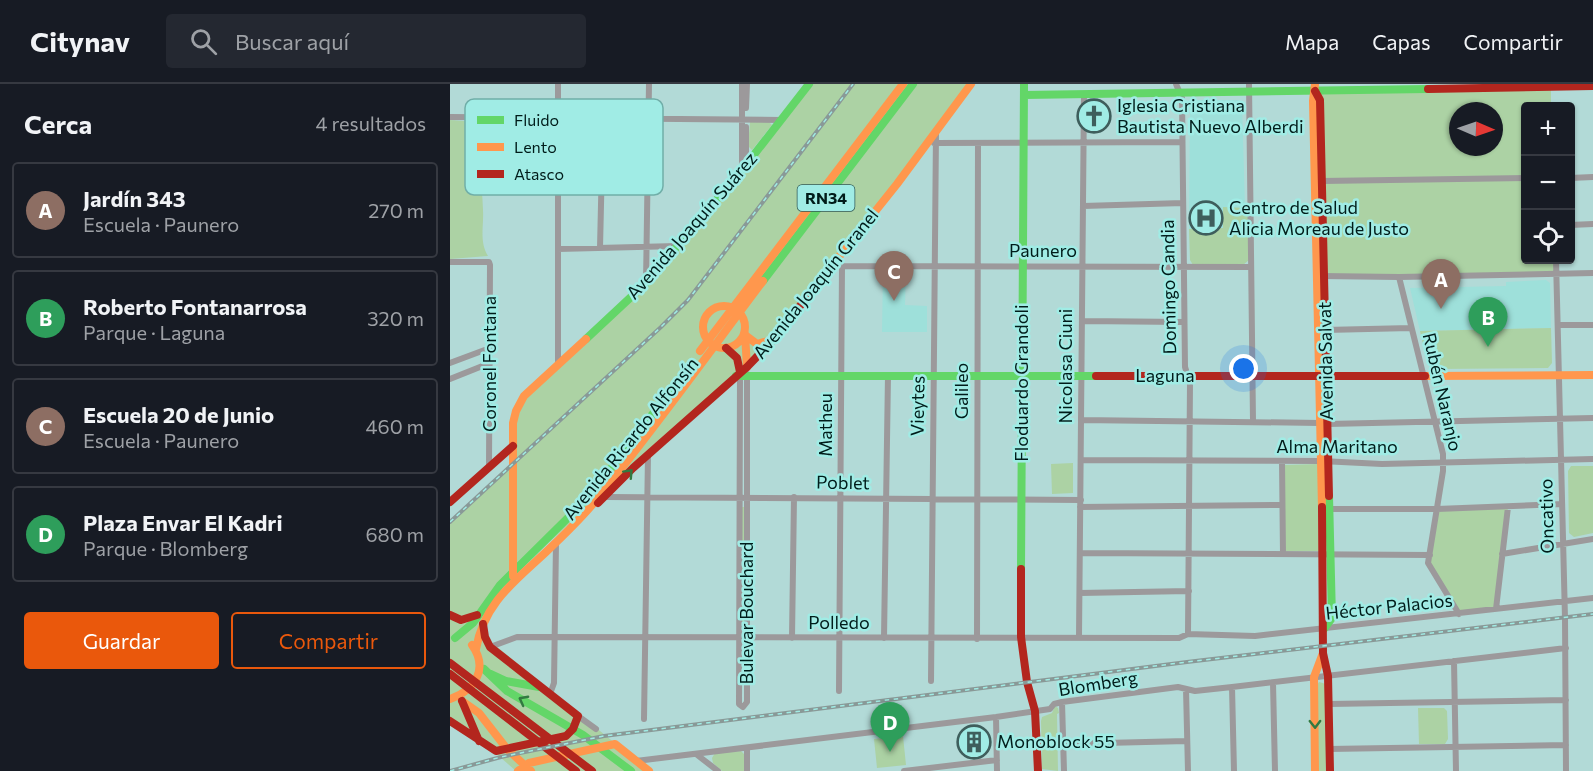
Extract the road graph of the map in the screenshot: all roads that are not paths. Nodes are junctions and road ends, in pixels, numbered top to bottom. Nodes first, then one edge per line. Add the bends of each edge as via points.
1 (649, 84) edge
2 (744, 84) edge
3 (809, 84) edge
4 (903, 84) edge
5 (913, 84) edge
6 (971, 84) edge
7 (1024, 84) edge
8 (1551, 85) edge
9 (1431, 86) edge
10 (1489, 86) edge
11 (1593, 86) edge
12 (1315, 87) edge
13 (1374, 87) edge
14 (1178, 88) edge
15 (1249, 88) edge
16 (1131, 89) edge
17 (1084, 94) junction
18 (1024, 95) junction
19 (649, 99) edge
20 (663, 118) edge
21 (744, 119) junction
22 (782, 120) junction
23 (1182, 142) junction
24 (978, 143) junction
25 (1023, 143) junction
26 (1083, 143) junction
27 (932, 144) junction
28 (744, 168) junction
29 (1593, 177) edge
30 (1521, 178) edge
31 (1575, 178) edge
32 (1322, 181) junction
33 (558, 195) edge
34 (601, 195) edge
35 (647, 195) edge
36 (1183, 203) junction
37 (1083, 206) junction
38 (1593, 224) edge
39 (1575, 225) edge
40 (677, 246) junction
41 (646, 247) junction
42 (600, 248) junction
43 (558, 249) junction
44 (450, 262) edge
45 (840, 263) junction
46 (1556, 264) edge
47 (935, 266) junction
48 (978, 266) junction
49 (1023, 266) junction
50 (1082, 266) junction
51 (1184, 266) junction
52 (1251, 267) junction
53 (1593, 273) edge
54 (1556, 274) junction
55 (1320, 276) junction
56 (1399, 277) junction
57 (646, 283) junction
58 (736, 310) junction
59 (1082, 321) junction
60 (1184, 322) junction
61 (1558, 325) junction
62 (1593, 325) edge
63 (1412, 328) junction
64 (1325, 330) junction
65 (745, 332) junction
66 (774, 339) junction
67 (711, 344) junction
68 (490, 348) junction
69 (726, 348) junction
70 (450, 363) edge
71 (490, 363) junction
72 (558, 365) junction
73 (742, 373) junction
74 (841, 375) junction
75 (888, 375) junction
76 (934, 375) junction
77 (977, 375) junction
78 (1559, 375) junction
79 (1593, 375) edge
80 (1022, 376) junction
81 (1081, 376) junction
82 (1188, 376) junction
83 (1424, 376) junction
84 (1253, 377) junction
85 (1323, 377) junction
86 (450, 379) edge
87 (516, 411) joint
88 (1560, 418) junction
89 (1593, 418) edge
90 (1081, 420) junction
91 (1190, 420) junction
92 (1434, 420) junction
93 (1253, 421) junction
94 (1324, 423) junction
95 (513, 446) junction
96 (648, 456) junction
97 (1561, 459) junction
98 (1593, 459) edge
99 (1081, 460) junction
100 (1189, 460) junction
101 (1325, 461) junction
102 (1282, 462) junction
103 (1443, 462) junction
104 (489, 466) junction
105 (648, 496) junction
106 (605, 497) junction
107 (743, 497) junction
108 (794, 497) junction
109 (841, 498) junction
110 (886, 499) junction
111 (932, 499) junction
112 (977, 500) junction
113 (1021, 500) junction
114 (450, 502) edge
115 (1080, 504) junction
116 (1562, 504) junction
117 (1282, 505) junction
118 (1189, 506) junction
119 (1508, 507) junction
120 (1329, 509) junction
121 (1437, 509) junction
122 (586, 512) junction
123 (1593, 539) edge
124 (556, 543) junction
125 (1563, 543) junction
126 (1080, 553) junction
127 (1189, 553) junction
128 (1283, 554) junction
129 (1327, 554) junction
130 (1502, 554) junction
131 (1430, 555) junction
132 (513, 572) junction
133 (513, 582) junction
134 (1189, 591) junction
135 (1080, 593) junction
136 (1593, 598) edge
137 (1564, 602) junction
138 (1496, 609) junction
139 (1459, 614) junction
140 (450, 615) edge
141 (480, 618) junction
142 (1324, 629) junction
143 (1188, 634) junction
144 (555, 637) junction
145 (646, 637) junction
146 (1021, 637) junction
147 (1080, 637) junction
148 (743, 638) junction
149 (792, 638) junction
150 (840, 638) junction
151 (884, 638) junction
152 (931, 638) junction
153 (452, 639) edge
154 (977, 639) junction
155 (490, 647) junction
156 (1566, 648) junction
157 (477, 653) junction
158 (1323, 653) junction
159 (1455, 661) junction
160 (450, 663) edge
161 (484, 669) junction
162 (450, 674) edge
163 (1328, 676) junction
164 (1314, 677) junction
165 (930, 681) dead end
166 (1273, 683) junction
167 (474, 687) junction
168 (542, 687) junction
169 (1232, 687) junction
170 (1186, 689) junction
171 (839, 691) dead end
172 (550, 694) junction
173 (455, 700) edge
174 (1566, 700) junction
175 (1062, 702) junction
176 (1455, 702) junction
177 (1329, 704) junction
178 (1035, 711) junction
179 (578, 716) junction
180 (996, 717) junction
181 (644, 719) dead end
182 (450, 721) edge
183 (596, 729) dead end
184 (479, 741) junction
185 (1187, 741) junction
186 (1063, 744) junction
187 (1566, 745) junction
188 (1455, 747) junction
189 (747, 748) junction
190 (1329, 749) junction
191 (696, 754) junction
192 (997, 760) junction
193 (636, 761) junction
194 (575, 770) edge
195 (518, 771) edge
196 (531, 771) edge
197 (591, 771) edge
198 (633, 771) edge
199 (649, 771) edge
200 (718, 771) edge
201 (747, 771) edge
202 (904, 771) edge
203 (998, 771) edge
204 (1038, 771) edge
205 (1064, 771) edge
206 (1188, 771) edge
207 (1233, 771) edge
208 (1275, 771) edge
209 (1315, 771) edge
210 (1330, 771) edge
211 (1456, 771) edge
212 (1566, 771) edge

1 - 19 street
2 - 21 street
3 - 22 main road, Avenida Joaquín Suárez
4 - 58 main road, Avenida Ricardo Alfonsín / RN34
5 - 58 main road, Avenida Ricardo Alfonsín / RN34
6 - 27 main road, Avenida Joaquín Granel via 936,132
7 - 18 main road, Floduardo Grandoli
8 - 10 main road
8 - 11 main road
9 - 10 main road
9 - 13 main road
12 - 13 main road
12 - 15 main road
12 - 32 main road, Avenida Salvat via 1320,100
12 - 55 main road, Avenida Salvat
14 - 15 main road
14 - 16 main road
14 - 23 street, Domingo Candia via 1182,98
15 - 52 street
16 - 17 main road
17 - 18 main road
17 - 26 street, Nicolasa Ciuni
18 - 25 main road, Floduardo Grandoli
20 - 21 street
21 - 22 street
21 - 28 street
22 - 28 main road, Avenida Joaquín Suárez
23 - 26 street
23 - 36 street, Domingo Candia
24 - 25 street
24 - 27 street
24 - 48 street, Galileo
25 - 26 street
25 - 49 main road, Floduardo Grandoli
26 - 37 street, Nicolasa Ciuni
27 - 45 main road, Avenida Joaquín Granel
27 - 47 street, Vieytes
28 - 40 main road, Avenida Joaquín Suárez
29 - 31 street
30 - 32 street
32 - 55 main road, Avenida Salvat
33 - 43 street
34 - 42 street
35 - 41 street
36 - 37 street
36 - 51 street, Domingo Candia
37 - 50 street, Nicolasa Ciuni
38 - 39 street
40 - 41 street
40 - 57 main road, Avenida Joaquín Suárez
41 - 42 street
41 - 57 street
42 - 43 street
43 - 72 street
44 - 68 street, Coronel Fontana via 489,262
45 - 47 street, Paunero
45 - 66 main road, Avenida Joaquín Granel
45 - 74 street, Matheu
46 - 54 street, Oncativo
47 - 48 street, Paunero
47 - 76 street, Vieytes
48 - 49 street, Paunero
48 - 77 street, Galileo
49 - 50 street, Paunero
49 - 80 main road, Floduardo Grandoli
50 - 51 street, Paunero
50 - 59 street, Nicolasa Ciuni
51 - 52 street, Paunero
51 - 60 street, Domingo Candia
52 - 84 street
53 - 54 street
54 - 56 street
54 - 61 street, Oncativo
55 - 56 street
55 - 64 main road, Avenida Salvat
55 - 85 main road, Avenida Salvat
56 - 63 street, Rubén Naranjo
57 - 72 main road, Avenida Joaquín Suárez
58 - 65 main road via 744,320
58 - 67 main road, Avenida Ricardo Alfonsín / RN34
58 - 67 main road, Avenida Ricardo Alfonsín via 719,306 708,313 702,325
59 - 60 street
59 - 81 street, Nicolasa Ciuni
60 - 82 street, Domingo Candia
61 - 62 street
61 - 78 street, Oncativo
63 - 64 street
63 - 83 street, Rubén Naranjo
64 - 85 main road, Avenida Salvat
65 - 66 main road via 757,344
65 - 69 main road via 736,344
65 - 73 main road, Bulevar Bouchard
66 - 73 main road, Avenida Joaquín Granel
67 - 69 main road, Avenida Ricardo Alfonsín
67 - 122 main road, Avenida Ricardo Alfonsín / RN34
67 - 132 main road, Avenida Ricardo Alfonsín / RN34 via 590,496
68 - 70 street
68 - 71 street, Coronel Fontana
69 - 73 main road via 739,360
71 - 86 street
71 - 104 street, Coronel Fontana
72 - 87 main road, Avenida Joaquín Suárez via 534,385
73 - 74 main road, Laguna
73 - 96 main road, Avenida Joaquín Granel
73 - 107 street, Bulevar Bouchard
74 - 75 main road, Laguna
74 - 109 street, Matheu
75 - 76 main road, Laguna
75 - 110 street
76 - 77 main road, Laguna
76 - 111 street, Vieytes
77 - 80 main road, Laguna
77 - 112 street, Galileo
78 - 79 main road, Laguna
78 - 83 main road, Laguna
78 - 88 street, Oncativo
80 - 81 main road, Laguna
80 - 113 main road, Floduardo Grandoli
81 - 82 main road, Laguna
81 - 90 street, Nicolasa Ciuni
82 - 84 main road, Laguna
82 - 91 street, Domingo Candia
83 - 85 main road, Laguna
83 - 92 street, Rubén Naranjo
84 - 85 main road, Laguna
84 - 93 street
85 - 94 main road, Avenida Salvat
87 - 95 main road, Coronel Fontana
88 - 89 street
88 - 92 street
88 - 97 street, Oncativo
90 - 91 street
90 - 99 street, Nicolasa Ciuni
91 - 93 street
91 - 100 street, Domingo Candia
92 - 94 street
92 - 103 street, Rubén Naranjo
93 - 94 street
94 - 101 main road, Avenida Salvat
95 - 104 main road
95 - 132 main road, Coronel Fontana
96 - 105 street
106 -> 96 main road, Avenida Joaquín Granel
97 - 98 street, Alma Maritano
97 - 103 street, Alma Maritano
97 - 116 street, Oncativo
99 - 100 street, Alma Maritano
99 - 115 street, Nicolasa Ciuni
100 - 102 street, Alma Maritano
100 - 118 street, Domingo Candia
101 - 102 street, Alma Maritano
101 - 103 street, Alma Maritano
101 - 120 main road, Avenida Salvat
101 - 129 main road, Avenida Salvat
102 - 117 street
103 - 121 street, Rubén Naranjo
104 - 114 main road
105 - 106 street, Poblet
105 - 107 street, Poblet
105 - 145 street
106 - 122 main road, Avenida Joaquín Granel
107 - 108 street, Poblet
107 - 148 street, Bulevar Bouchard
108 - 109 street, Poblet
108 - 149 street
109 - 110 street, Poblet
109 - 150 street, Matheu
110 - 111 street, Poblet
110 - 151 street
111 - 112 street, Poblet
111 - 152 street, Vieytes
112 - 113 street, Poblet
112 - 154 street, Galileo
113 - 115 street, Poblet
113 - 146 main road, Floduardo Grandoli
115 - 118 street, Poblet
115 - 126 street, Nicolasa Ciuni
116 - 119 street
116 - 125 street, Oncativo
117 - 118 street, Poblet
117 - 128 street
118 - 127 street, Domingo Candia
119 - 121 street
119 - 130 street
120 - 121 street
120 - 129 main road, Avenida Salvat
121 - 131 street, Rubén Naranjo
122 - 124 main road, Avenida Ricardo Alfonsín / RN34
123 - 125 street
124 - 133 main road, Avenida Ricardo Alfonsín / RN34
124 - 144 street
125 - 130 street
125 - 137 street, Oncativo
126 - 127 street
126 - 135 street, Nicolasa Ciuni
127 - 128 street
127 - 134 street, Domingo Candia
128 - 129 street
129 - 131 street
129 - 142 main road, Avenida Salvat
130 - 138 street
131 - 139 street, Rubén Naranjo via 1428,563
132 - 133 main road, Coronel Fontana
132 - 141 main road, Avenida Ricardo Alfonsín / RN34 via 488,599
133 - 141 main road, Avenida Ricardo Alfonsín / RN34
134 - 135 street
134 - 143 street, Domingo Candia
135 - 147 street, Nicolasa Ciuni
136 - 137 street, Héctor Palacios
137 - 138 street, Héctor Palacios
137 - 156 street, Oncativo
138 - 139 street, Héctor Palacios
139 - 142 street, Héctor Palacios
140 - 141 main road via 461,621
141 - 153 main road, Avenida Ricardo Alfonsín / RN34 via 463,635
141 - 155 main road
141 - 157 main road, Avenida Ricardo Alfonsín / RN34
142 - 143 street, Héctor Palacios via 1255,636
142 - 158 main road, Avenida Salvat
143 - 147 street, Polledo via 1179,638
144 - 145 street, Polledo
144 - 155 street, Polledo via 517,637
144 - 172 street via 554,683
145 - 148 street, Polledo
145 - 181 street
146 - 147 street, Polledo
146 - 154 street, Polledo
146 - 178 main road, Floduardo Grandoli
148 - 148 street, Bulevar Bouchard via 740,704 743,707 747,702
148 - 149 street, Polledo
149 - 150 street, Polledo
150 - 151 street, Polledo
150 - 171 street, Matheu
151 - 152 street, Polledo
152 - 154 street, Polledo
152 - 165 street, Vieytes
153 - 157 main road via 467,642
155 - 168 main road
156 - 159 street, Blomberg
156 - 174 street, Oncativo
157 - 161 main road
157 - 173 main road, RN34 via 479,670 472,686
158 - 163 main road, Avenida Salvat
158 - 164 main road, Avenida Salvat
159 - 163 street, Blomberg
159 - 176 street
160 - 167 main road
161 - 168 main road via 506,681
198 -> 161 main road via 567,724 506,692
162 - 167 main road
163 - 164 street, Blomberg
163 - 177 main road, Avenida Salvat
164 - 166 street, Blomberg
164 -> 209 main road, Avenida Salvat
166 - 169 street, Blomberg
166 - 208 street
167 - 194 main road
167 - 197 main road via 542,732
168 - 172 main road
169 - 170 street, Blomberg
169 - 207 street
170 - 175 street, Blomberg
170 - 185 street
172 - 179 main road
173 - 184 main road via 472,721
173 - 196 main road via 477,710 502,743
174 - 176 street
174 - 187 street, Oncativo
175 - 178 street, Blomberg
175 - 186 street
176 - 177 street
176 - 188 street
177 - 190 main road, Avenida Salvat
178 - 180 street, Blomberg
178 - 204 main road, Floduardo Grandoli
179 - 183 street
179 - 184 main road via 566,736 499,751
180 - 189 street, Blomberg
180 - 192 street
182 - 184 main road
185 - 186 street
185 - 206 street
186 - 205 street
187 - 188 street
187 - 212 street, Oncativo
188 - 190 street
188 - 211 street
189 - 191 street, Blomberg
189 - 201 street
190 - 210 main road, Avenida Salvat
191 - 193 street, Blomberg
191 - 200 street
192 - 202 street
192 - 203 street
193 - 195 main road via 615,744 529,763
193 - 199 main road

